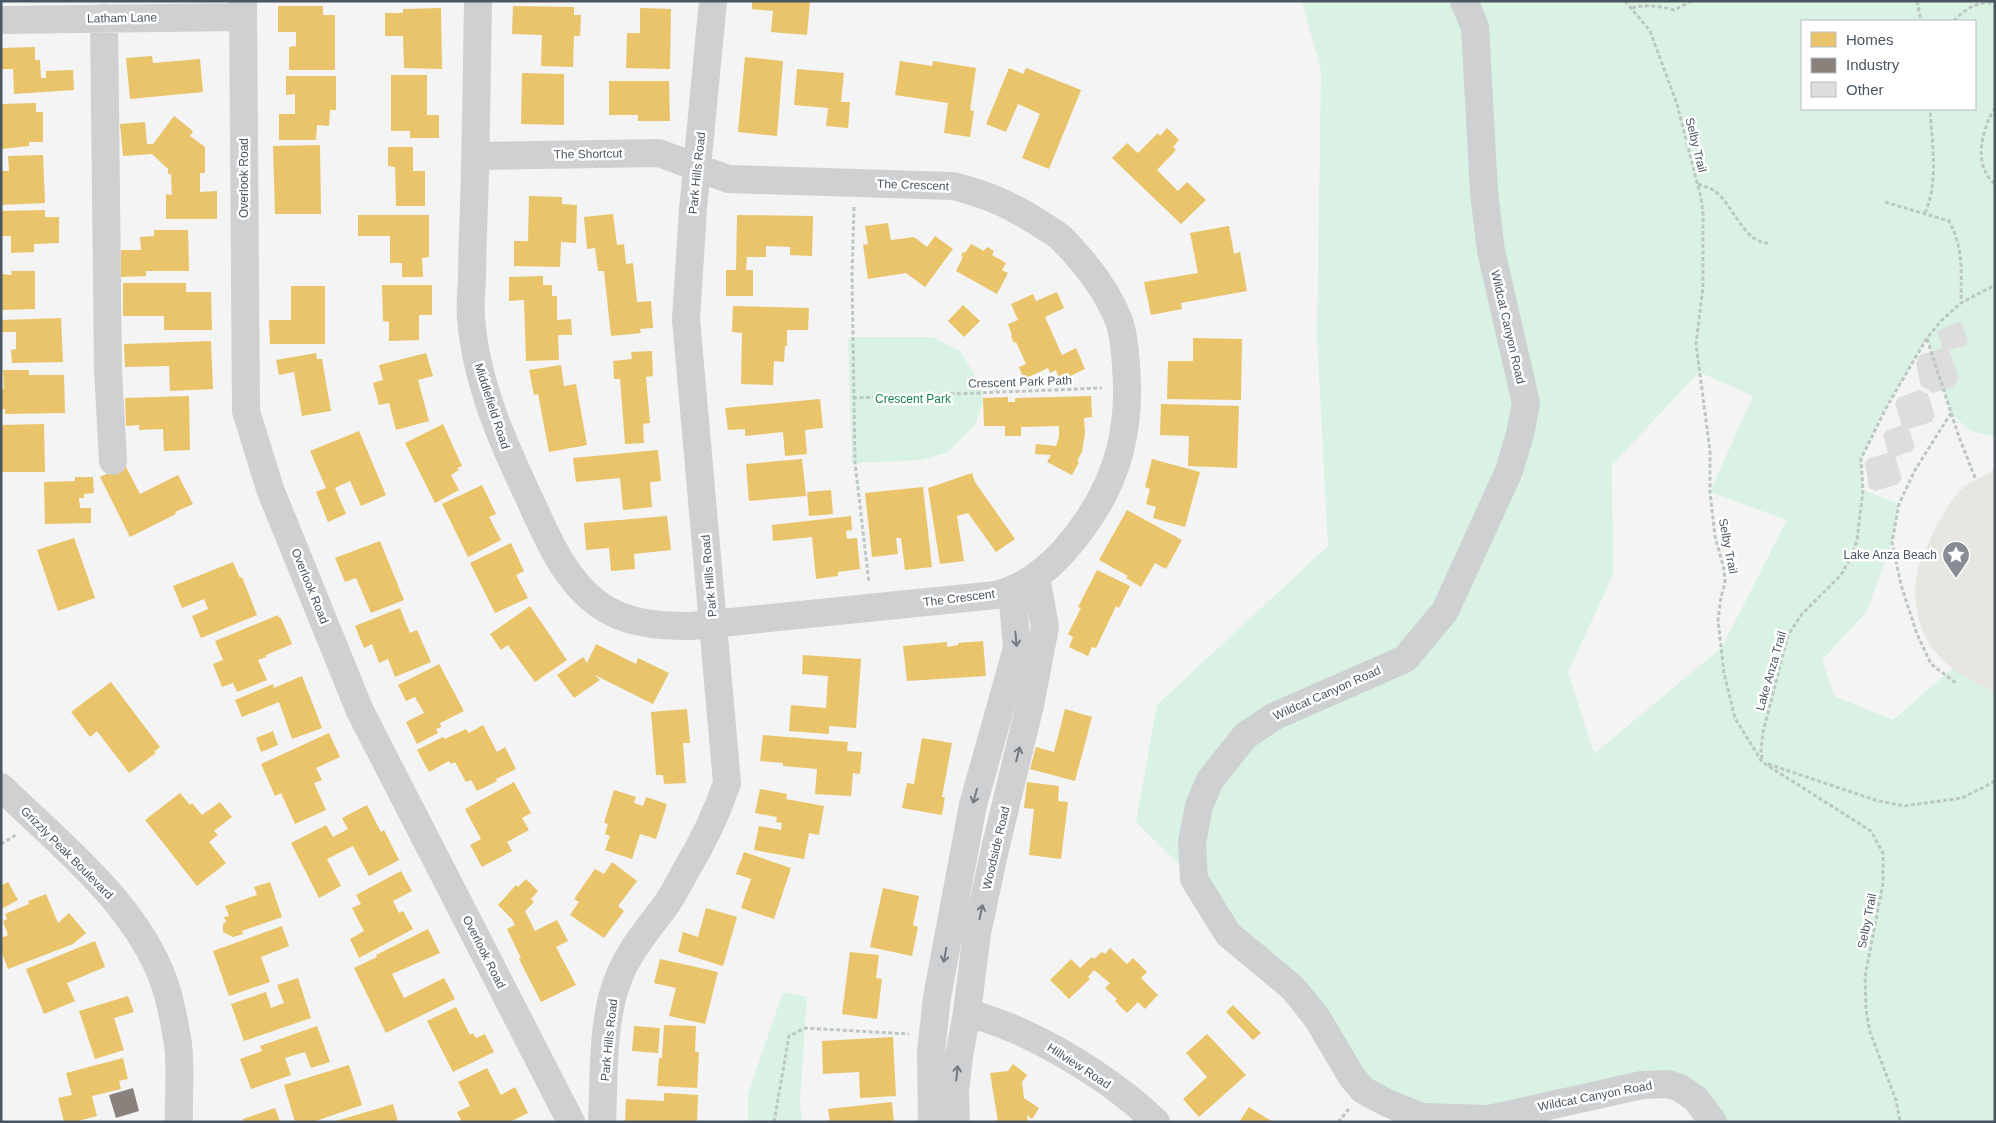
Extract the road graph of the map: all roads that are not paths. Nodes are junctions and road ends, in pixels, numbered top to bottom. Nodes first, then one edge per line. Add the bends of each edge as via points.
1 (478, 1) edge
2 (712, 1) edge
3 (1464, 1) edge
4 (243, 9) edge
5 (104, 18) junction
6 (1, 20) edge
7 (476, 156) junction
8 (698, 168) junction
9 (113, 460) dead end
10 (1036, 577) junction
11 (1012, 591) junction
12 (714, 624) junction
13 (1, 787) edge
14 (967, 1012) junction
15 (179, 1122) edge
16 (571, 1122) edge
17 (602, 1122) edge
18 (932, 1122) edge
19 (956, 1122) edge
20 (1156, 1122) edge
21 (1714, 1122) edge

1 - 7 street, Middlefield Road
2 - 8 street, Park Hills Road
3 - 21 street, Wildcat Canyon Road via 1476,27 1484,192 1491,251 1526,403 1509,471 1445,611 1405,659 1275,716 1245,736 1210,780 1199,806 1192,842 1194,879 1228,934 1293,988 1317,1018 1352,1077 1363,1090 1387,1103 1422,1117 1489,1119 1642,1085 1668,1084 1696,1099
4 - 5 street, Latham Lane
4 - 16 street, Overlook Road via 246,411 270,488 360,711
5 - 6 street, Latham Lane
5 - 9 street via 108,370
7 - 8 street, The Shortcut via 659,153
7 - 12 street, Middlefield Road via 470,317 475,352 505,447 550,543 578,585 598,604 620,616 660,626
8 - 10 street, The Crescent via 728,179 953,186 985,195 1017,209 1060,237 1103,286 1120,323 1125,352 1128,386 1125,433 1116,467 1097,508 1068,548
8 - 12 street, Park Hills Road via 686,319
10 - 11 street, The Crescent
14 -> 10 street, Woodside Road via 979,923 994,849 1030,705 1045,628
11 - 12 street, The Crescent
11 -> 18 street via 1017,648 973,805 937,996 931,1052
12 - 17 street, Park Hills Road via 727,783 718,812 704,840 667,904 626,962 617,982 606,1042
13 - 15 street, Grizzly Peak Boulevard via 102,886 133,924 150,952 164,982 178,1040
19 -> 14 street, Woodside Road via 955,1092
14 - 20 street, Hillview Road via 1024,1033 1064,1054 1139,1105

